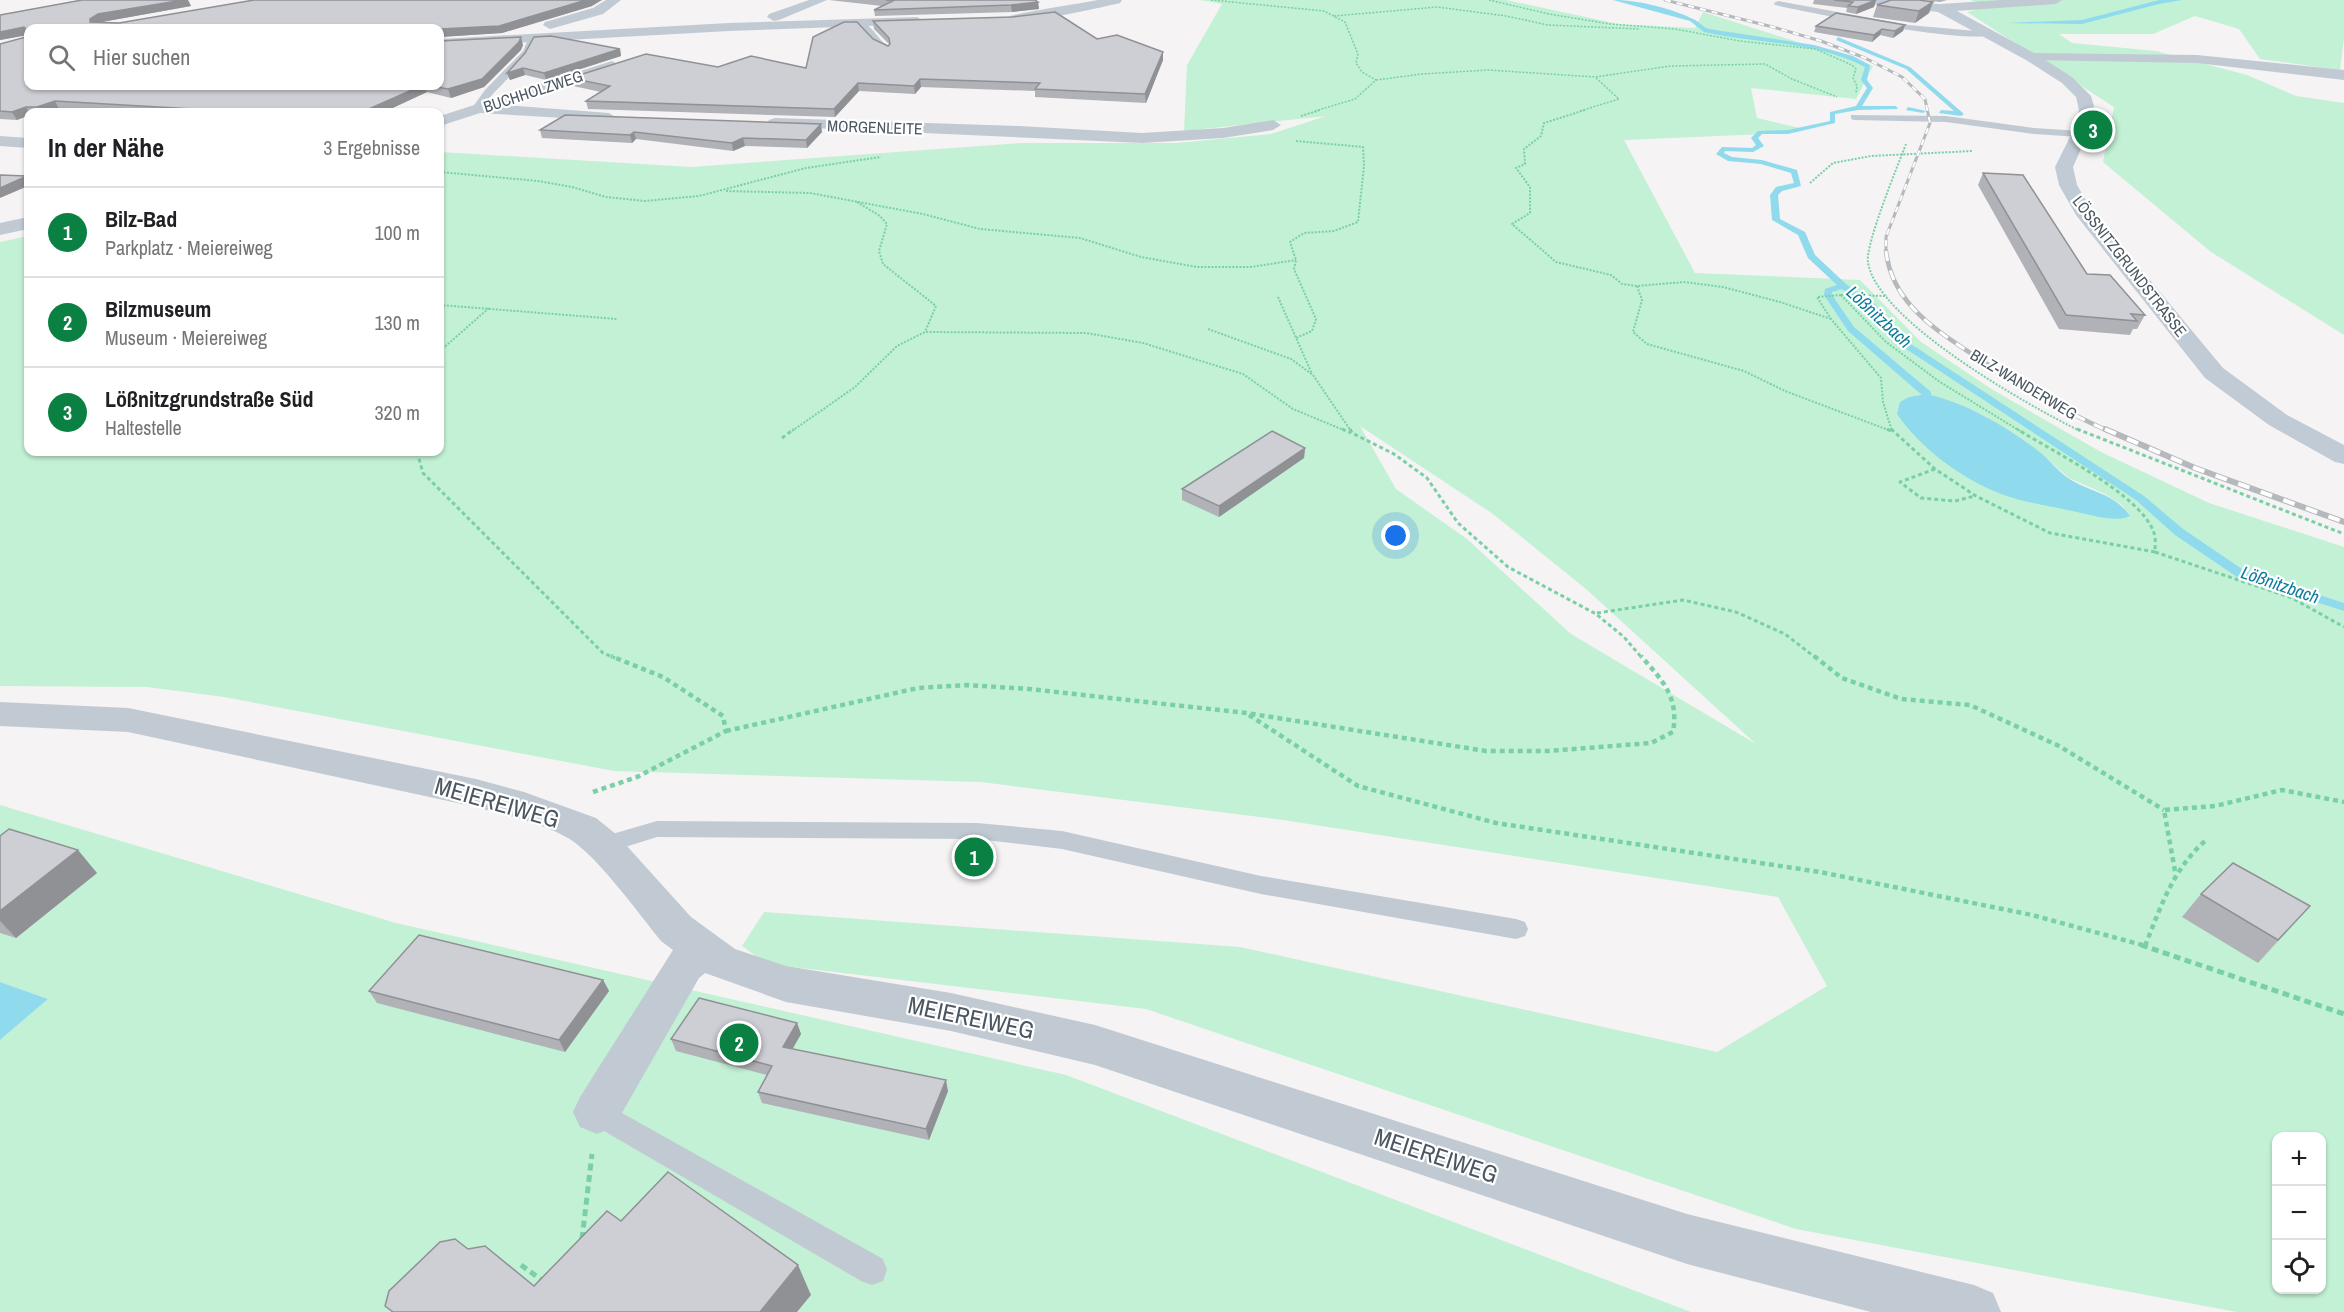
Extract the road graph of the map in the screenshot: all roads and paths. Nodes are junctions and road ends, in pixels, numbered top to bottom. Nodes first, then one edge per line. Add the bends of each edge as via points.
1 (615, 0) edge
2 (821, 0) edge
3 (1116, 0) edge
4 (1211, 0) edge
5 (1489, 0) edge
6 (1871, 0) edge
7 (2056, 0) edge
8 (1778, 3) dead end
9 (1894, 3) junction
10 (1941, 9) junction
11 (1334, 16) junction
12 (1000, 19) edge
13 (1857, 19) junction
14 (930, 21) edge
15 (860, 23) junction
16 (733, 27) junction
17 (1674, 29) junction
18 (1988, 34) junction
19 (532, 39) junction
20 (444, 43) edge
21 (675, 46) dead end
22 (886, 49) edge
23 (2031, 57) junction
24 (631, 60) edge
25 (2344, 75) edge
26 (1595, 76) junction
27 (1376, 80) junction
28 (1838, 97) dead end
29 (1856, 99) dead end
30 (477, 108) junction
31 (1854, 117) dead end
32 (627, 118) edge
33 (1915, 118) junction
34 (444, 120) edge
35 (758, 123) edge
36 (1273, 125) joint
37 (1250, 129) junction
38 (2080, 134) junction
39 (0, 141) edge
40 (24, 143) edge
41 (1933, 153) dead end
42 (1902, 154) junction
43 (861, 160) dead end
44 (444, 172) edge
45 (1810, 183) dead end
46 (720, 191) junction
47 (854, 201) junction
48 (24, 224) edge
49 (0, 229) edge
50 (1296, 260) junction
51 (1637, 286) junction
52 (1841, 295) junction
53 (1887, 296) junction
54 (1278, 297) dead end
55 (444, 305) edge
56 (489, 308) junction
57 (617, 319) dead end
58 (1831, 319) junction
59 (1208, 329) dead end
60 (925, 332) junction
61 (1296, 338) junction
62 (444, 347) edge
63 (1313, 375) junction
64 (1892, 431) junction
65 (1352, 434) junction
66 (782, 438) dead end
67 (418, 456) edge
68 (2344, 456) edge
69 (1935, 469) junction
70 (1976, 495) junction
71 (2344, 534) edge
72 (2155, 552) junction
73 (1596, 614) junction
74 (2344, 627) edge
75 (1246, 712) junction
76 (0, 714) edge
77 (726, 731) junction
78 (2344, 802) edge
79 (524, 806) junction
80 (2164, 810) junction
81 (2206, 840) dead end
82 (603, 845) junction
83 (2175, 871) junction
84 (1516, 928) dead end
85 (2145, 946) junction
86 (702, 949) junction
87 (2344, 1014) edge
88 (597, 1112) joint
89 (591, 1159) dead end
90 (581, 1243) edge
91 (521, 1264) dead end
92 (872, 1270) dead end
93 (553, 1289) edge
94 (1974, 1312) edge

1 - 19 street via 598,11 543,27
2 - 16 street
3 - 12 street
4 - 11 path via 1324,11
5 - 17 path via 1610,24
6 - 9 street, LÖSSNITZGRUNDSTRASSE
7 - 10 street
8 - 13 lane
9 - 10 street, LÖSSNITZGRUNDSTRASSE
9 - 13 lane
10 - 18 street, LÖSSNITZGRUNDSTRASSE
11 - 17 path via 1437,7 1548,25
11 - 27 path via 1346,22 1358,54 1356,63
13 - 18 lane
14 - 15 street
15 - 16 street
15 - 22 lane
16 - 19 street
16 - 21 street
17 - 29 path via 1815,49 1856,69
18 - 23 street, LÖSSNITZGRUNDSTRASSE
19 - 20 street
19 - 30 lane via 527,52
23 - 25 street via 2197,59
23 - 38 street, LÖSSNITZGRUNDSTRASSE via 2084,96 2087,110
24 - 30 street, BUCHHOLZWEG
26 - 27 path via 1488,70
26 - 28 path via 1691,64 1765,64
26 - 51 path via 1620,99 1544,123 1541,136 1524,150 1525,164 1516,168 1530,187 1530,213 1512,225 1556,261
27 - 36 path via 1355,99
30 - 32 street
30 - 34 street, BUCHHOLZWEG
31 - 33 lane
33 - 38 lane
33 - 42 path, BILZ-WANDERWEG
35 - 37 street, MORGENLEITE via 1142,138
36 - 37 street, MORGENLEITE
37 - 50 path via 1293,141 1362,147 1364,166 1358,222 1332,232 1295,235 1290,242
38 - 68 street, LÖSSNITZGRUNDSTRASSE via 2064,167 2068,185 2083,211 2214,373 2278,420
39 - 40 street
41 - 42 path
42 - 45 path via 1833,163
42 - 53 path, BILZ-WANDERWEG via 1870,245 1868,263
43 - 46 path via 806,168
44 - 46 path via 538,181 606,197 645,201
46 - 47 path via 810,192
47 - 50 path via 980,229 1080,238 1141,257 1197,267 1251,267
47 - 60 path via 887,224 879,251 883,264 936,306
48 - 49 street
50 - 61 path via 1294,269 1316,319 1312,331
51 - 58 path via 1684,282 1723,287
51 - 64 path via 1642,300 1633,332 1647,344 1744,371 1785,391
52 - 53 path
52 - 58 path via 1817,297
52 - 72 path via 1886,342 1940,382 2118,491 2137,508 2154,533
53 - 71 path, BILZ-WANDERWEG via 1954,356 2081,432
54 - 61 path
55 - 56 path
56 - 57 path
56 - 62 path
58 - 64 path via 1881,378
59 - 63 path via 1291,359
60 - 65 path via 1086,333 1143,343 1243,374 1293,409
60 - 66 path via 897,346 855,387
61 - 63 path
63 - 65 path
64 - 69 path
65 - 73 path via 1394,454 1427,478 1458,523 1508,567
67 - 77 path via 423,473 603,653 673,684 723,716
69 - 70 path
69 - 70 path via 1900,482 1921,498 1955,501
70 - 72 path via 2050,533
72 - 74 path via 2292,598
73 - 75 path via 1624,637 1667,686 1676,715 1673,732 1651,743 1548,751 1486,751
73 - 80 path via 1683,600 1736,612 1785,634 1842,678 1901,699 1970,705 2059,747
75 - 77 path via 967,685 918,688
75 - 85 path via 1358,786 1485,820 1820,872 2032,915
76 - 79 street, MEIEREIWEG via 128,720
77 - 79 path via 637,777 595,791
78 - 80 path via 2282,790 2215,806
79 - 82 street, MEIEREIWEG via 582,828
80 - 83 path
81 - 83 path
82 - 84 lane via 657,829 977,831 1062,840 1261,885
82 - 86 street, MEIEREIWEG via 676,929
83 - 85 path
85 - 87 path
86 - 88 street via 684,966
86 - 94 street, MEIEREIWEG via 720,961 786,984 951,1012 1095,1045 1687,1239
88 - 92 lane
89 - 90 path
91 - 93 path

